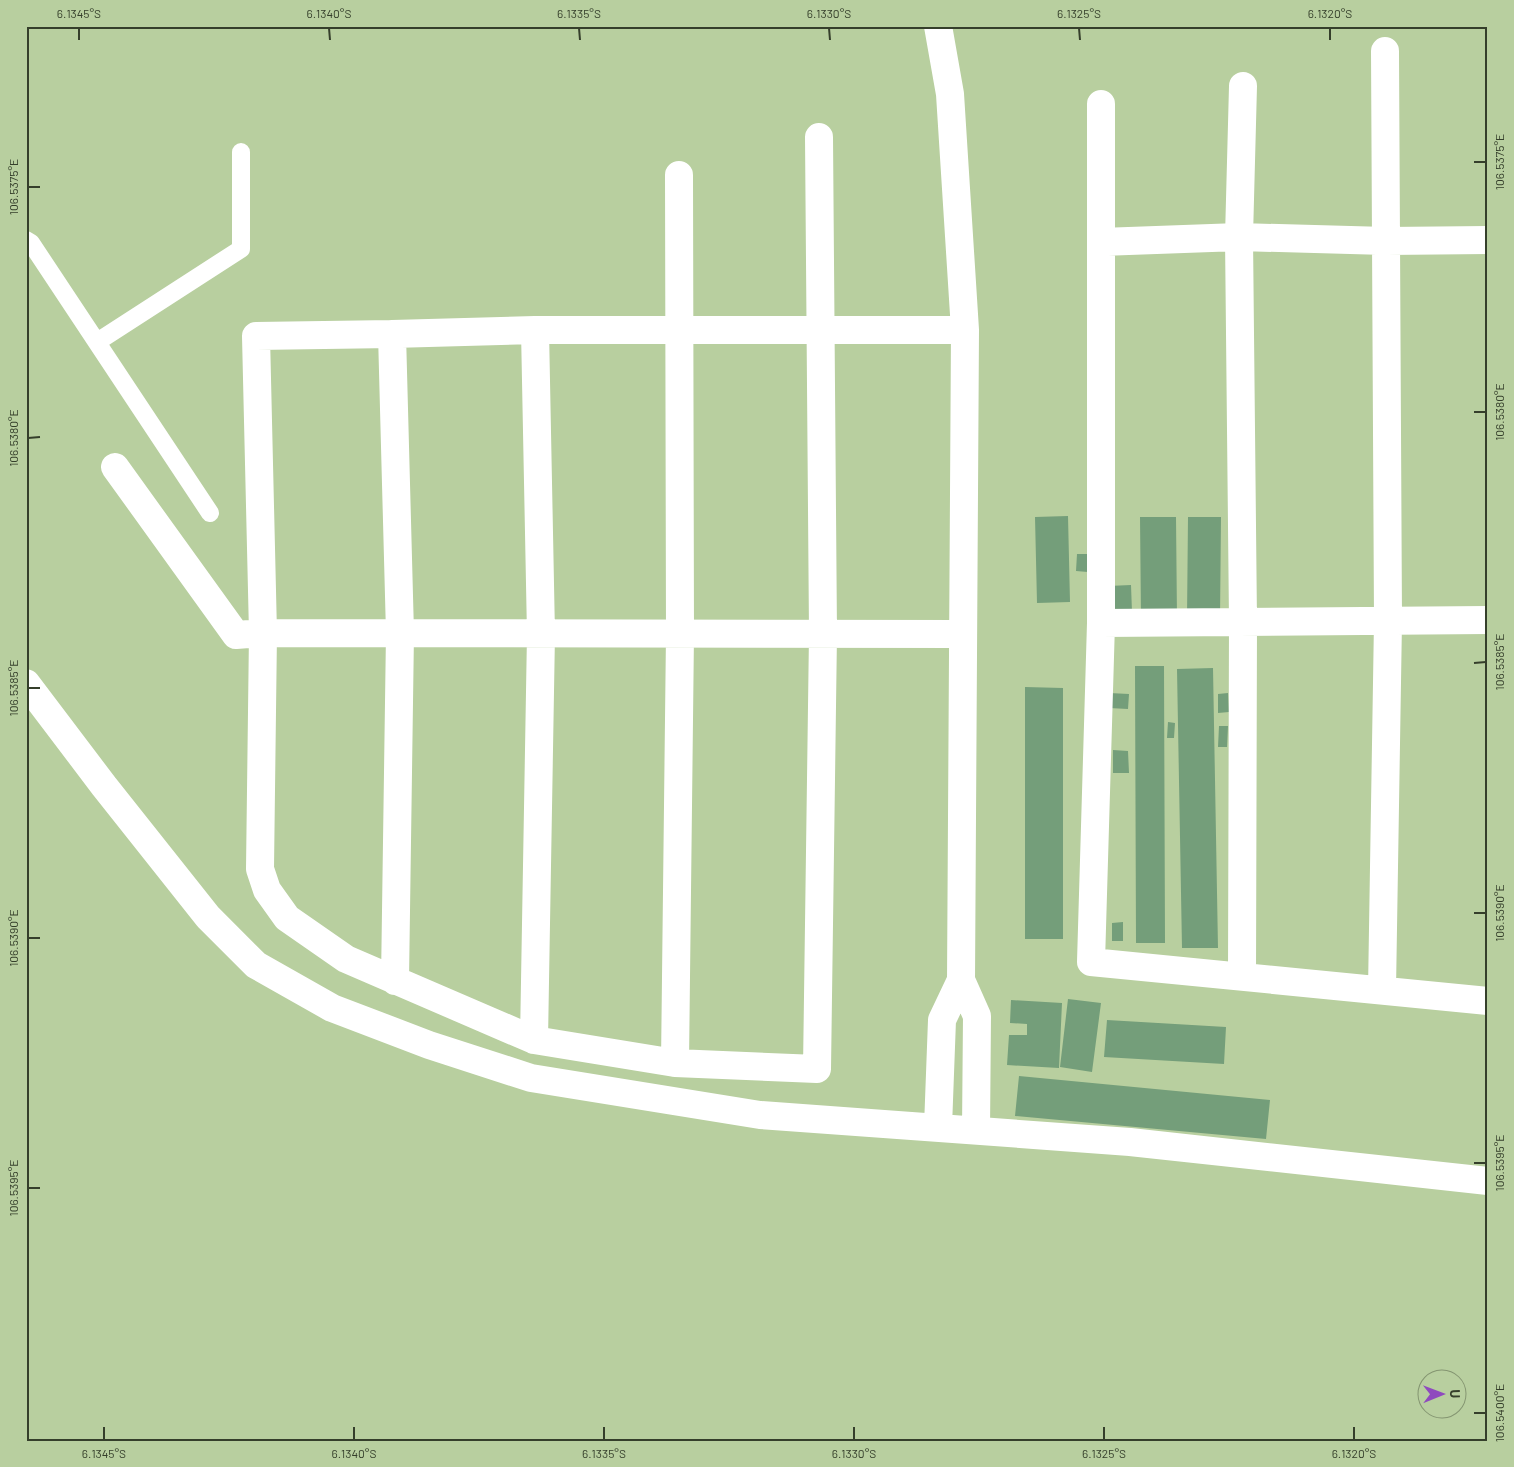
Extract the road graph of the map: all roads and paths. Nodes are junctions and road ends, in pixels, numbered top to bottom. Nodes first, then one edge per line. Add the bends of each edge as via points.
1 (938, 26) edge
2 (1386, 51) dead end
3 (1242, 86) dead end
4 (1101, 104) dead end
5 (819, 137) dead end
6 (242, 152) dead end
7 (679, 175) dead end
8 (1239, 237) junction
9 (26, 240) edge
10 (1488, 240) edge
11 (1386, 241) junction
12 (1101, 242) junction
13 (679, 329) junction
14 (535, 330) junction
15 (965, 330) junction
16 (821, 331) junction
17 (392, 334) junction
18 (97, 342) junction
19 (115, 466) dead end
20 (210, 514) dead end
21 (1488, 620) edge
22 (1388, 621) junction
23 (1243, 622) junction
24 (1101, 623) junction
25 (263, 633) junction
26 (400, 633) junction
27 (541, 634) junction
28 (680, 634) junction
29 (823, 634) junction
30 (962, 634) junction
31 (26, 683) edge
32 (1242, 976) junction
33 (961, 980) junction
34 (395, 981) junction
35 (1382, 990) junction
36 (1488, 1000) edge
37 (534, 1040) junction
38 (676, 1064) junction
39 (938, 1128) junction
40 (976, 1130) junction
41 (1488, 1181) edge

1 - 15 street via 950,94
2 - 11 street
3 - 8 street
4 - 12 street
5 - 16 street
6 - 18 lane via 241,249
7 - 13 street
8 - 11 street
8 - 12 street
8 - 23 street
9 - 18 lane
10 - 11 street
11 - 22 street
12 - 24 street
13 - 14 street
13 - 16 street
13 - 28 street
14 - 17 street
14 - 27 street
15 - 16 street
15 - 30 street
16 - 29 street
17 - 25 street via 256,336
17 - 26 street
18 - 20 lane
19 - 25 street via 236,635
21 - 22 street
22 - 23 street
22 - 35 street
23 - 24 street
23 - 32 street
24 - 32 street via 1091,962
25 - 26 street
25 - 34 street via 260,870 267,890 287,918 346,959
26 - 27 street
26 - 34 street
27 - 28 street
27 - 37 street
28 - 29 street
28 - 38 street
29 - 30 street
29 - 38 street via 817,1069
30 - 33 street
31 - 39 street via 208,918 256,965 332,1008 429,1045 531,1078 760,1114
32 - 35 street
33 - 39 street via 942,1020
33 - 40 street via 977,1016
34 - 37 street
35 - 36 street
37 - 38 street
39 - 40 street
40 - 41 street via 1130,1142

